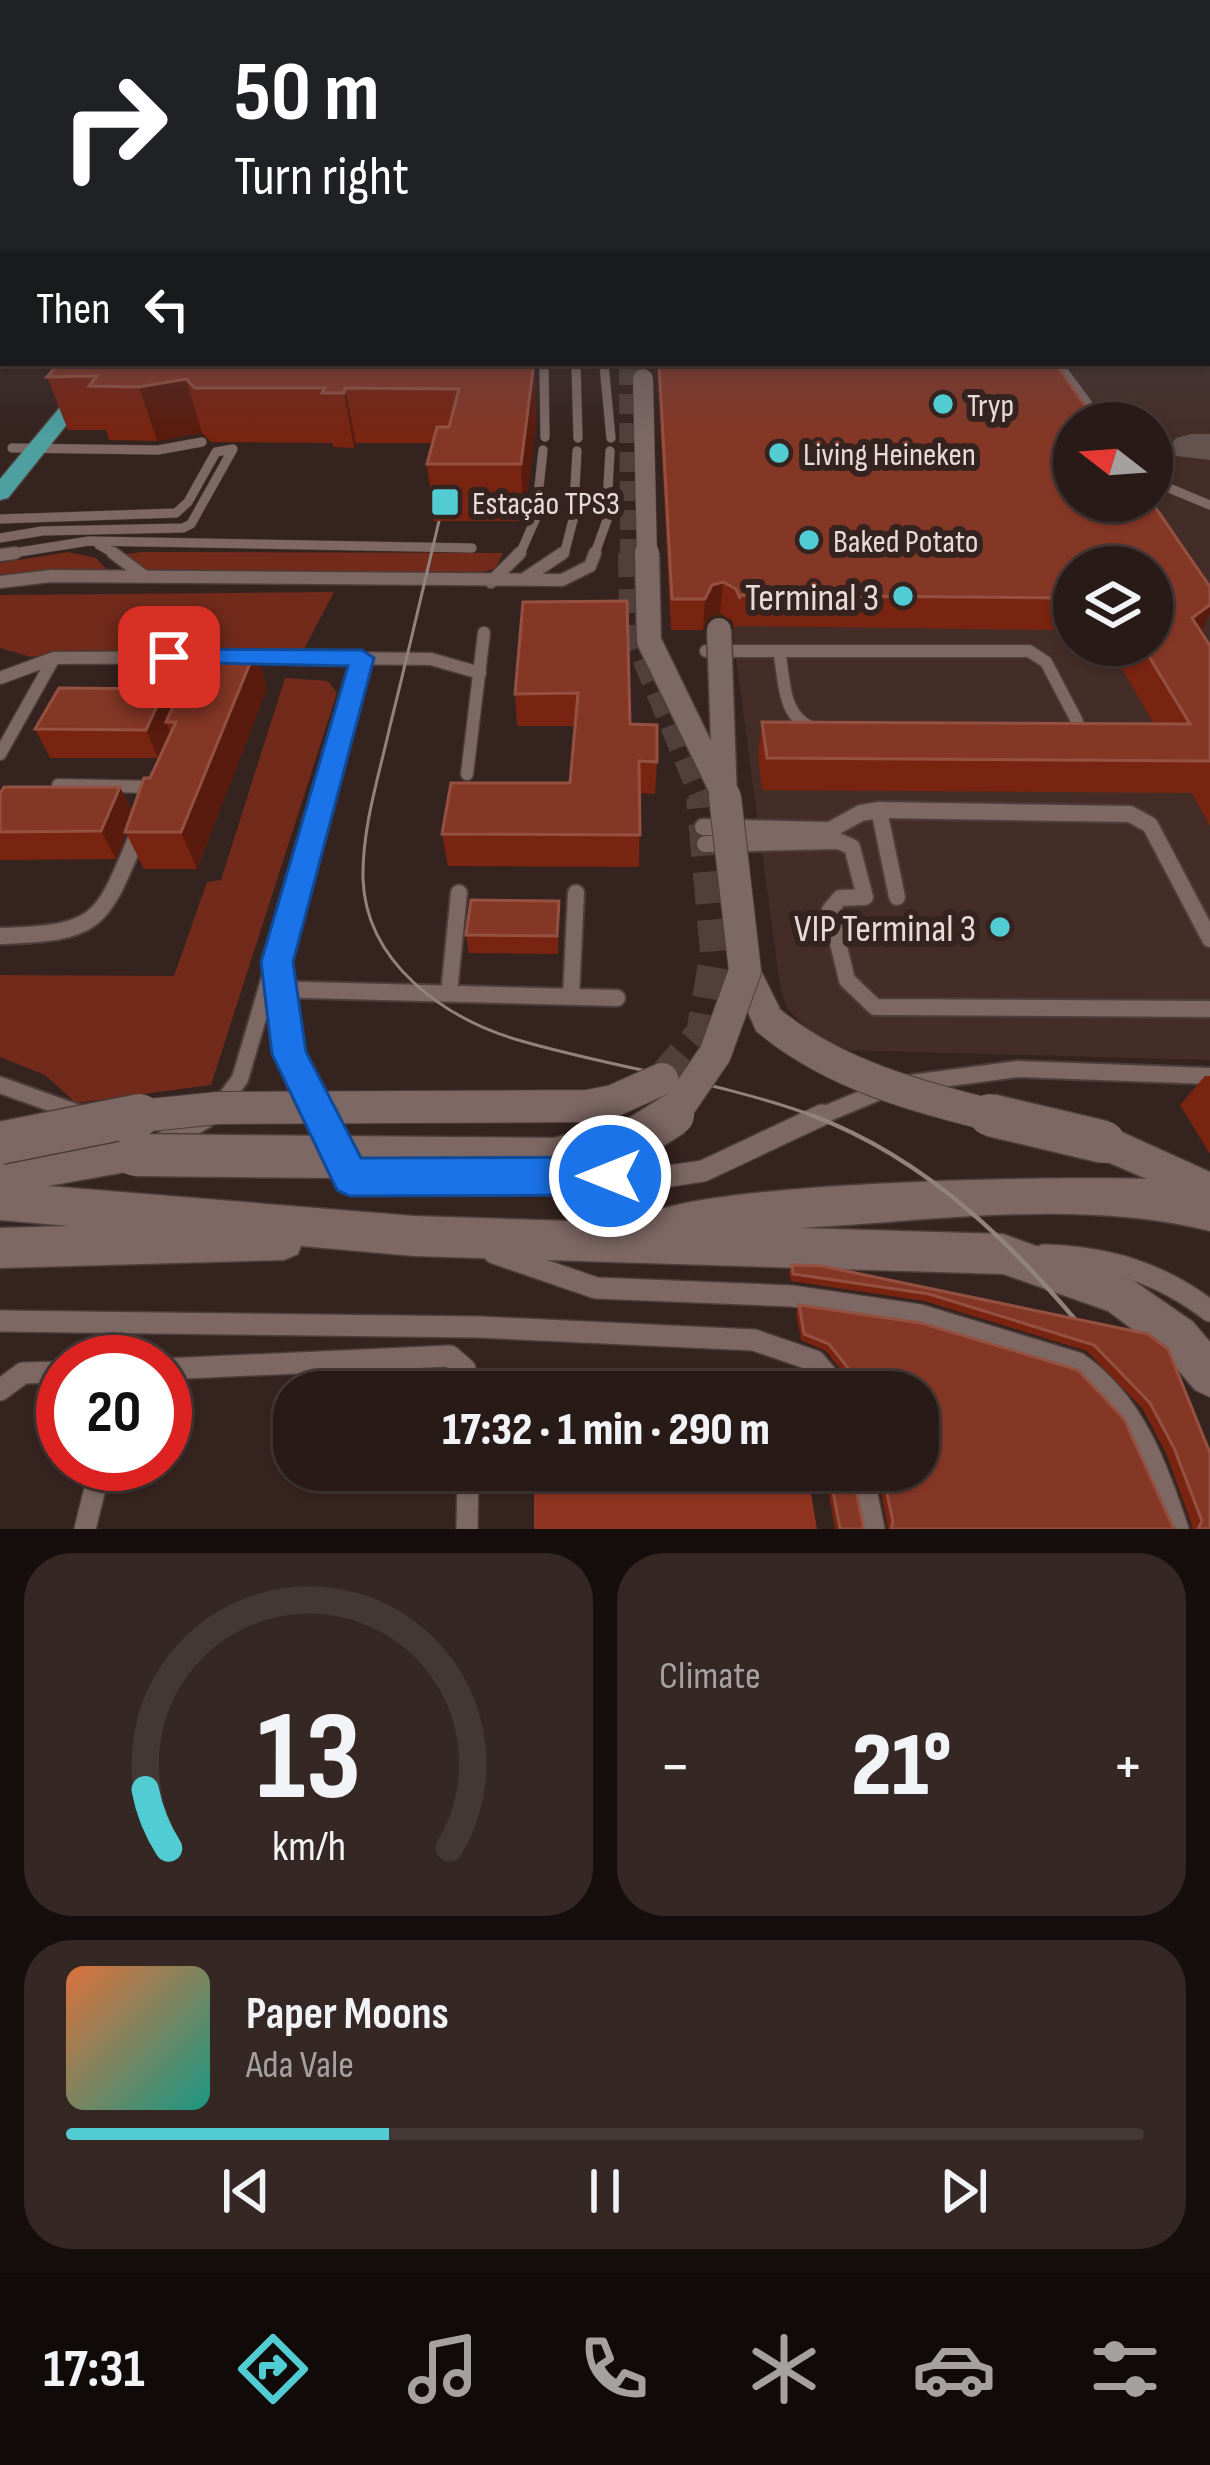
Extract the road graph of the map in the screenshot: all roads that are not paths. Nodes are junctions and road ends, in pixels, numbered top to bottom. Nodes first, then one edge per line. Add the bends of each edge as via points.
1 (93, 366) edge
2 (94, 366) edge
3 (544, 366) edge
4 (576, 366) edge
5 (604, 366) edge
6 (642, 366) edge
7 (1060, 366) edge
8 (1087, 402) edge
9 (202, 442) dead end
10 (39, 449) junction
11 (6, 455) edge
12 (1173, 490) edge
13 (0, 493) edge
14 (537, 505) dead end
15 (574, 505) dead end
16 (607, 505) dead end
17 (1210, 505) edge
18 (93, 514) junction
19 (0, 519) edge
20 (535, 520) dead end
21 (573, 520) dead end
22 (607, 520) dead end
23 (85, 535) junction
24 (0, 538) edge
25 (472, 548) dead end
26 (0, 555) edge
27 (144, 576) junction
28 (491, 582) junction
29 (518, 582) junction
30 (0, 583) edge
31 (484, 633) dead end
32 (713, 641) joint
33 (779, 651) junction
34 (213, 657) junction
35 (54, 658) junction
36 (362, 658) junction
37 (480, 673) junction
38 (0, 678) edge
39 (205, 678) edge
40 (833, 728) edge
41 (1047, 729) edge
42 (0, 754) edge
43 (168, 765) edge
44 (466, 774) dead end
45 (58, 785) edge
46 (159, 787) junction
47 (725, 798) junction
48 (151, 805) edge
49 (879, 810) junction
50 (143, 824) edge
51 (460, 893) dead end
52 (576, 893) dead end
53 (897, 897) dead end
54 (0, 936) edge
55 (1210, 939) edge
56 (745, 971) junction
57 (275, 990) junction
58 (449, 993) junction
59 (571, 996) junction
60 (617, 998) dead end
61 (1210, 1009) edge
62 (1210, 1076) edge
63 (662, 1079) tunnel mouth
64 (0, 1085) edge
65 (163, 1142) junction
66 (0, 1143) edge
67 (0, 1174) edge
68 (350, 1177) junction
69 (1210, 1193) edge
70 (0, 1202) edge
71 (1210, 1212) edge
72 (434, 1237) junction
73 (597, 1241) junction
74 (0, 1248) edge
75 (1003, 1254) junction
76 (1210, 1310) edge
77 (0, 1321) edge
78 (192, 1368) edge
79 (465, 1371) edge
80 (825, 1371) edge
81 (36, 1373) edge
82 (1210, 1375) edge
83 (0, 1390) edge
84 (94, 1491) edge
85 (468, 1491) edge
86 (866, 1491) edge
87 (85, 1529) edge
88 (467, 1529) edge
89 (874, 1529) edge
90 (1178, 1529) edge

1 - 11 main road
2 - 10 main road
3 - 14 lane
4 - 15 lane
5 - 16 lane
6 - 47 street, bridge via 650,641
7 - 8 lane
9 - 10 lane via 158,450
10 - 11 lane
10 - 13 main road
12 - 17 lane
18 - 19 lane
18 - 23 lane via 103,521
18 - 23 lane via 176,513 216,452 233,448 190,524
20 - 28 lane via 517,560
21 - 29 lane via 556,561
22 - 29 lane via 597,554 577,574
23 - 24 lane
23 - 25 lane
23 - 26 lane
23 - 27 lane
27 - 28 lane
27 - 30 lane
28 - 29 lane
31 - 37 lane
32 - 33 lane
32 - 47 street, bridge
33 - 40 lane via 796,722
33 - 41 lane via 1035,653 1078,725
34 - 35 lane
34 - 36 lane
34 - 39 lane
35 - 38 lane
35 - 42 lane
36 - 37 lane via 431,659
36 - 57 lane
37 - 44 lane
43 - 46 lane
45 - 46 lane
46 - 48 lane
47 - 56 street, bridge
49 - 53 lane
49 - 55 lane via 1138,816 1158,838
49 - 61 lane via 830,830 704,835 852,847 866,897 839,898 830,910 847,980 875,1007
50 - 54 lane via 89,927
51 - 58 lane
52 - 59 lane
56 - 67 street, bridge via 690,1096 666,1123 585,1155 507,1162 136,1155
56 - 69 street, bridge via 770,1021 819,1060 1104,1142
57 - 58 lane
57 - 65 lane via 231,1094
57 - 68 lane via 289,1054
58 - 59 lane
59 - 60 lane
62 - 68 lane via 1056,1070 924,1079 825,1110 680,1176
63 - 66 street, bridge via 587,1106 171,1108
64 - 65 lane
65 - 68 lane
70 - 72 street
71 - 73 street via 1116,1195 755,1211
72 - 73 street
72 - 74 street
72 - 90 lane via 596,1288 863,1304 1078,1363 1124,1401
73 - 75 street
75 - 76 lane via 1093,1255 1136,1265
75 - 82 street via 1120,1295 1178,1337
77 - 80 lane via 479,1327 754,1340 792,1348
78 - 79 lane via 450,1356
81 - 83 lane
84 - 87 lane
85 - 88 lane
86 - 89 lane

